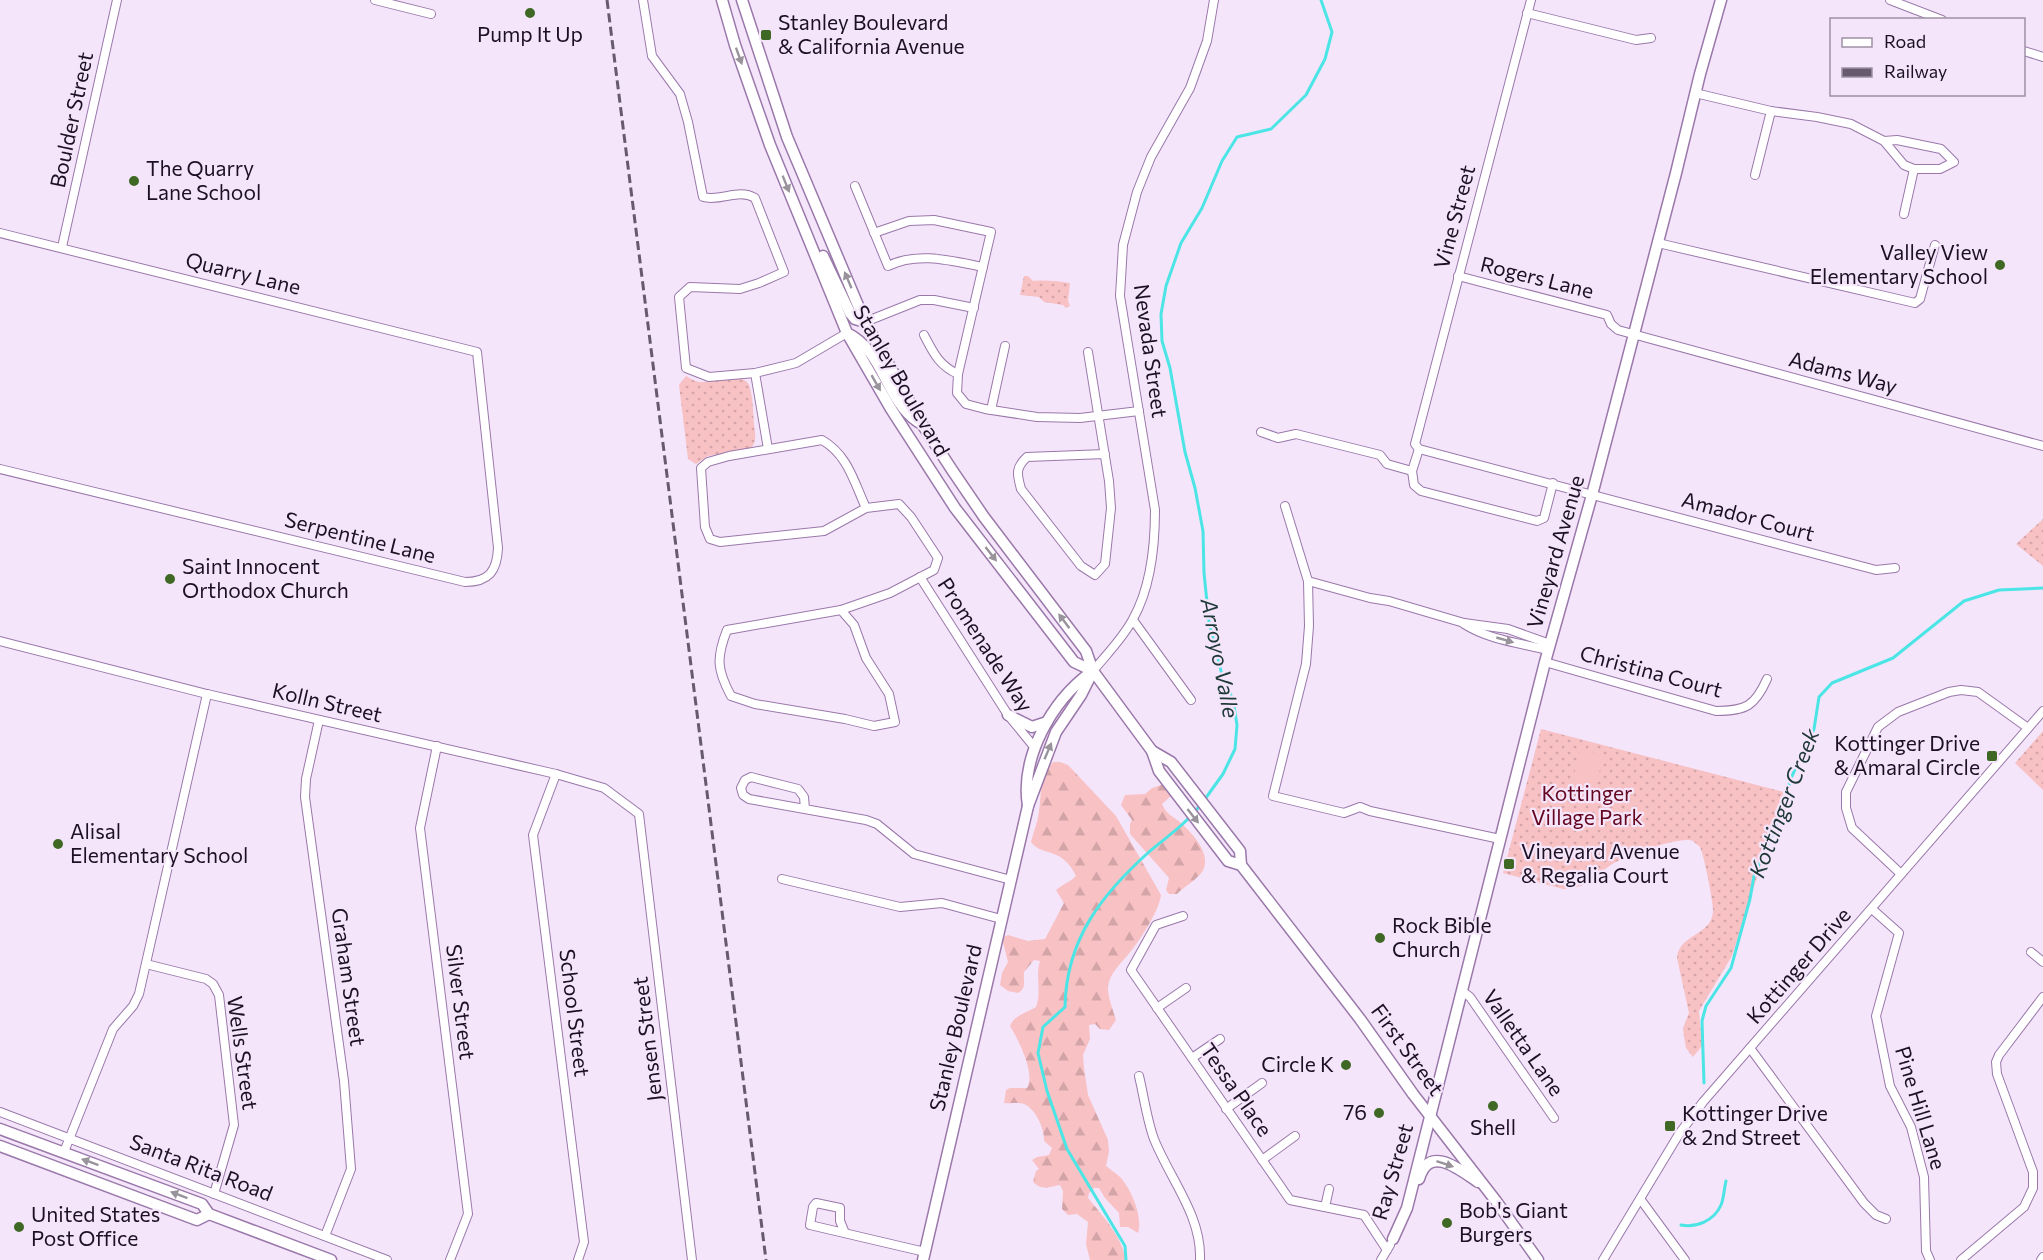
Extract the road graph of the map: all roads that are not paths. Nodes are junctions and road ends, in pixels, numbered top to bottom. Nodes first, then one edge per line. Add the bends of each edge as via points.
1 (117, 0) edge
2 (375, 0) edge
3 (643, 0) edge
4 (722, 0) edge
5 (742, 0) edge
6 (1214, 0) edge
7 (1531, 0) edge
8 (1721, 0) edge
9 (1890, 0) edge
10 (431, 14) dead end
11 (1527, 14) junction
12 (1937, 18) edge
13 (1651, 38) dead end
14 (2025, 51) edge
15 (2043, 57) edge
16 (1695, 93) junction
17 (1771, 111) junction
18 (787, 137) junction
19 (1884, 141) junction
20 (770, 144) junction
21 (1914, 169) junction
22 (1755, 174) dead end
23 (855, 186) dead end
24 (1904, 214) dead end
25 (801, 224) junction
26 (0, 232) edge
27 (874, 233) junction
28 (1658, 243) junction
29 (1935, 245) dead end
30 (62, 247) junction
31 (983, 267) junction
32 (1458, 276) junction
33 (974, 308) junction
34 (865, 322) junction
35 (847, 333) junction
36 (1634, 334) junction
37 (924, 335) dead end
38 (1005, 346) dead end
39 (477, 352) joint
40 (1088, 352) dead end
41 (755, 373) junction
42 (958, 374) junction
43 (991, 410) junction
44 (1139, 411) junction
45 (1098, 416) junction
46 (922, 424) junction
47 (1261, 432) dead end
48 (1417, 446) junction
49 (2043, 446) edge
50 (768, 449) junction
51 (1105, 454) junction
52 (0, 469) edge
53 (1412, 471) junction
54 (1553, 483) junction
55 (1592, 495) junction
56 (1285, 506) dead end
57 (866, 508) junction
58 (1895, 568) dead end
59 (920, 577) junction
60 (1308, 582) junction
61 (841, 610) junction
62 (1133, 620) junction
63 (0, 641) edge
64 (1549, 647) junction
65 (1545, 662) junction
66 (1093, 671) junction
67 (1767, 679) dead end
68 (207, 694) junction
69 (1191, 700) dead end
70 (2043, 711) edge
71 (1008, 716) junction
72 (319, 720) junction
73 (1047, 722) junction
74 (2028, 728) junction
75 (437, 746) junction
76 (1035, 747) junction
77 (1152, 751) junction
78 (556, 774) junction
79 (1028, 806) junction
80 (805, 809) junction
81 (639, 814) joint
82 (1500, 839) junction
83 (1241, 865) junction
84 (1901, 874) junction
85 (782, 879) dead end
86 (1011, 879) junction
87 (1872, 909) junction
88 (1183, 916) dead end
89 (1001, 919) junction
90 (2031, 952) dead end
91 (2043, 962) edge
92 (146, 964) junction
93 (1186, 988) dead end
94 (1462, 991) junction
95 (2043, 997) edge
96 (1157, 1008) junction
97 (1220, 1039) dead end
98 (1750, 1048) junction
99 (1192, 1058) junction
100 (1139, 1076) dead end
101 (1262, 1083) dead end
102 (1226, 1109) junction
103 (0, 1112) edge
104 (1430, 1115) junction
105 (1554, 1118) dead end
106 (0, 1129) edge
107 (1295, 1136) dead end
108 (70, 1138) junction
109 (0, 1146) edge
110 (64, 1152) junction
111 (1262, 1160) junction
112 (144, 1182) junction
113 (1484, 1185) junction
114 (1329, 1189) dead end
115 (214, 1194) junction
116 (138, 1199) junction
117 (1641, 1200) junction
118 (1408, 1203) junction
119 (1325, 1207) junction
120 (209, 1214) junction
121 (1886, 1219) dead end
122 (845, 1233) junction
123 (325, 1236) junction
124 (1393, 1239) joint
125 (1387, 1250) junction
126 (924, 1256) edge
127 (331, 1260) edge
128 (387, 1260) edge
129 (450, 1260) edge
130 (578, 1260) edge
131 (692, 1260) edge
132 (1200, 1260) edge
133 (1381, 1260) edge
134 (1538, 1260) edge
135 (1604, 1260) edge
136 (1685, 1260) edge
137 (1930, 1260) edge
138 (1961, 1260) edge

1 - 30 street, Boulder Street
2 - 10 street
3 - 41 street via 652,56 680,94 704,197 712,200 741,193 755,198 784,272 740,289 690,287 679,297 686,368 709,377
4 -> 20 main road, Stanley Boulevard
5 - 18 main road, Stanley Boulevard
6 - 44 street, Nevada Street via 1207,41 1190,88 1151,157 1125,234 1120,296
7 - 11 street, Vine Street
8 - 16 main road, Vineyard Avenue
9 - 12 street
11 - 13 street via 1636,40
11 - 32 street, Vine Street
14 - 15 street
16 - 17 street
16 - 28 main road, Vineyard Avenue
17 - 19 street via 1851,124
17 - 22 street
18 - 20 main road
34 -> 18 main road, Stanley Boulevard
19 - 21 street via 1904,165
19 - 21 street via 1941,149 1954,162 1940,169
20 -> 25 main road, Stanley Boulevard
21 - 24 street
23 - 27 street
25 - 34 main road via 816,245 850,313
25 - 35 main road, Stanley Boulevard
26 - 30 street, Quarry Lane
27 - 31 street via 888,266 936,258
27 - 31 street via 909,221 934,220 992,232
28 - 29 street via 1915,303 1920,299
28 - 36 main road, Vineyard Avenue
30 - 39 street, Quarry Lane
31 - 33 street
32 - 36 street, Rogers Lane via 1607,315 1618,330
32 - 48 street, Vine Street
33 - 34 street via 920,300
33 - 42 street
34 - 46 main road, Stanley Boulevard
35 - 41 street via 796,363
35 - 46 main road via 864,344 901,405
35 -> 66 main road, Stanley Boulevard via 955,508 1074,662
36 - 49 street, Adams Way
36 - 55 main road, Vineyard Avenue
37 - 42 street via 939,363
38 - 43 street
39 - 52 street, Serpentine Lane via 498,548 497,563 487,577 476,582
40 - 45 street
41 - 50 street
42 - 43 street via 957,393 966,404
43 - 45 street via 1037,417
44 - 45 street
44 - 62 street, Nevada Street via 1155,510 1155,543 1145,591
45 - 51 street
66 -> 46 main road, Stanley Boulevard via 1086,651 984,517
47 - 53 street via 1278,438 1296,434 1380,455 1387,464
48 - 53 street, Vine Street
48 - 54 street, Amador Court
50 - 57 street via 822,440 832,446 849,465
50 - 57 street via 713,460 701,468 705,527 710,540 720,543 824,531
51 - 51 street via 1111,508 1109,539 1105,564 1095,575 1082,566 1021,489 1017,475 1019,465 1027,457
53 - 54 street via 1414,485 1421,490 1537,521 1544,518
54 - 55 street, Amador Court
55 - 58 street, Amador Court via 1876,570
55 - 64 main road, Vineyard Avenue
56 - 60 street
57 - 59 street, Promenade Way via 899,504 911,517 938,558 934,570
59 - 61 street via 890,593
59 - 71 street, Promenade Way
60 - 64 street via 1464,623 1508,629
60 - 82 street via 1306,664 1273,796 1344,813 1360,807
61 - 61 street via 727,630 719,650 720,675 731,696 755,705 874,726 895,722 889,694 866,658 854,625
62 - 66 street, Nevada Street
62 - 69 street
63 - 68 street, Kolln Street
64 - 65 main road, Vineyard Avenue
65 - 67 street, Christina Court via 1716,711 1739,711 1760,696
65 - 82 main road, Vineyard Avenue
66 - 73 main road, Stanley Boulevard via 1073,686
66 - 77 main road
79 -> 66 main road, Stanley Boulevard via 1056,732
68 - 72 street, Kolln Street
68 - 92 street
70 - 74 street, Kottinger Drive
71 - 73 main road via 1032,727
71 - 76 street, Promenade Way
72 - 75 street, Kolln Street
72 - 123 street, Graham Street via 305,797 344,1081 351,1169
73 - 76 main road, Stanley Boulevard
74 - 84 street, Kottinger Drive
74 - 84 street via 1978,692 1962,690 1898,712 1878,727 1846,792 1846,808 1852,828
75 - 78 street, Kolln Street
75 - 129 street, Silver Street via 420,828 468,1214
76 - 79 main road, Stanley Boulevard via 1026,794
77 -> 83 main road via 1159,771 1228,861
77 - 83 main road via 1171,762 1240,851
78 - 81 street, Kolln Street via 604,788
78 - 130 street, School Street via 533,836 584,1242
79 - 86 main road, Stanley Boulevard
80 - 80 street via 749,799 741,788 751,777 798,789 804,796
80 - 86 street via 877,824 914,854
81 - 131 street, Jensen Street
82 - 94 main road, Vineyard Avenue
83 - 104 main road, First Street
84 - 87 street, Kottinger Drive
85 - 89 street via 900,907 942,903
86 - 89 main road, Stanley Boulevard
87 - 98 street, Kottinger Drive
87 - 137 street, Pine Hill Lane via 1899,933 1876,1016 1890,1086 1911,1127 1924,1177 1926,1251
88 - 96 street, Tessa Place via 1156,925 1131,970
89 - 126 main road, Stanley Boulevard
90 - 91 street
92 - 108 street via 139,994 113,1029
92 - 115 street, Wells Street via 207,979 219,994 234,1125
93 - 96 street
94 - 104 main road, Vineyard Avenue
94 - 105 street, Valletta Lane
95 - 138 street via 1996,1062 2033,1172 2033,1188 2024,1207
96 - 99 street, Tessa Place
97 - 99 street
98 - 117 street, Kottinger Drive via 1678,1135
98 - 121 street via 1864,1203
99 - 102 street, Tessa Place
100 - 132 street via 1154,1138 1196,1225
101 - 102 street
102 - 111 street, Tessa Place
103 - 108 street, Santa Rita Road
104 - 113 main road, First Street
104 - 118 main road, Ray Street
106 - 110 main road, Santa Rita Road
107 - 111 street
108 - 110 street
108 - 115 street, Santa Rita Road
109 - 116 main road, Santa Rita Road
112 -> 110 main road, Santa Rita Road
111 - 119 street, Tessa Place via 1290,1200
112 - 116 main road
120 -> 112 main road, Santa Rita Road via 202,1204
118 -> 113 main road via 1421,1171 1431,1162 1446,1163
113 - 134 main road, First Street
114 - 119 street
115 - 123 street, Santa Rita Road
116 - 120 main road, Santa Rita Road via 196,1220
117 - 135 street, Kottinger Drive
117 - 136 street
118 - 124 main road, Ray Street
119 - 125 street, Tessa Place via 1364,1215
120 - 127 main road, Santa Rita Road
122 - 122 street via 810,1225 816,1203 840,1208
122 - 126 street
123 - 128 street, Santa Rita Road
124 - 125 street
125 - 133 street

